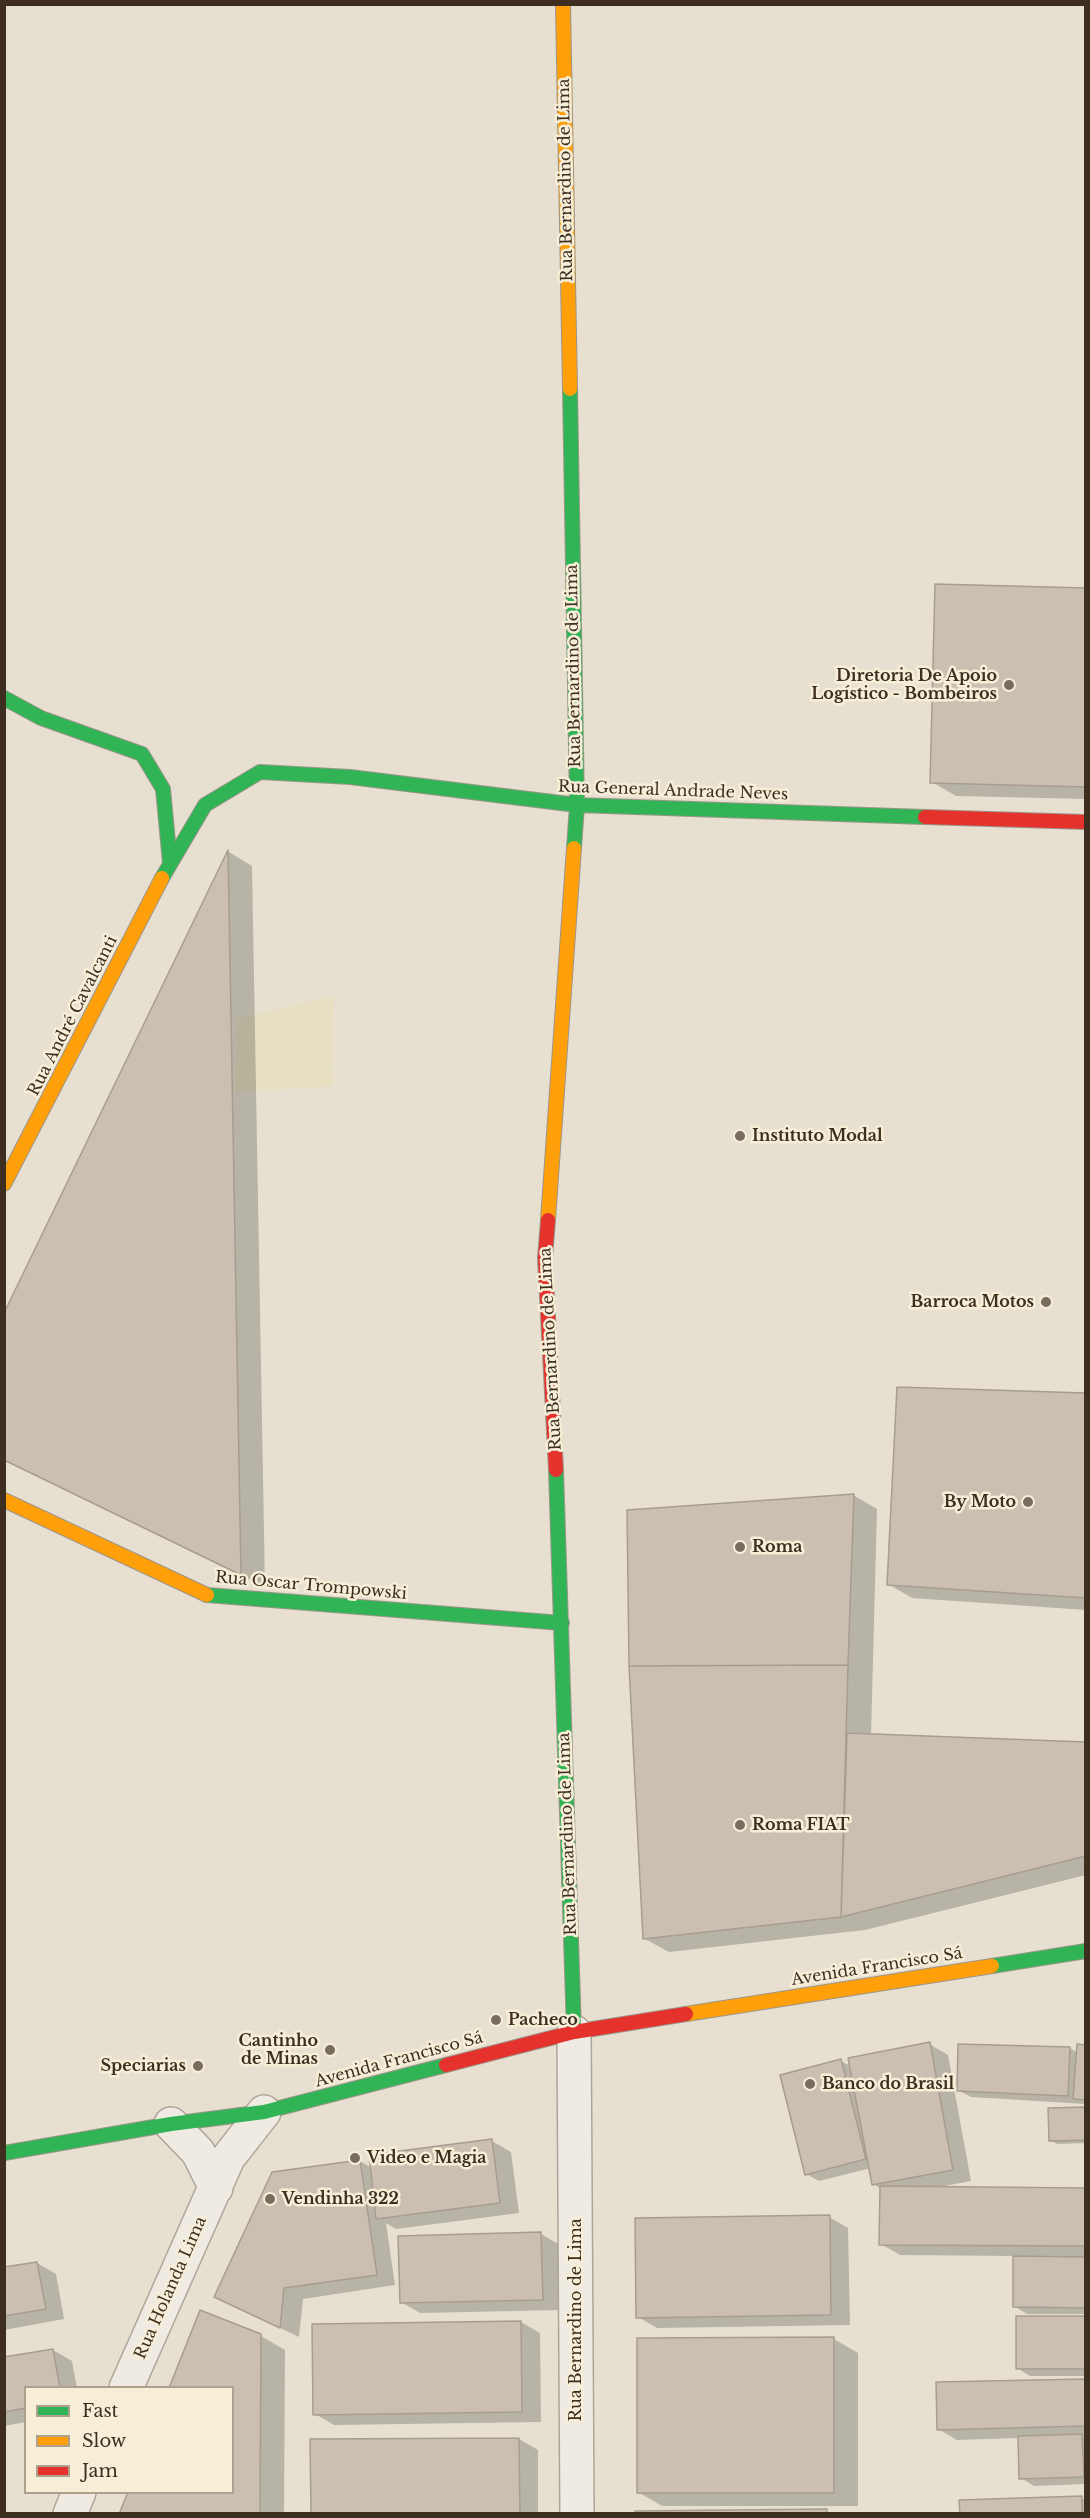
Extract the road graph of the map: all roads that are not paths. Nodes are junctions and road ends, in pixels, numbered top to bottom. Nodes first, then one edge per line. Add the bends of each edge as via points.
1 (563, 4) edge
2 (4, 698) edge
3 (260, 772) joint
4 (577, 805) junction
5 (1086, 822) edge
6 (170, 863) junction
7 (4, 1184) edge
8 (4, 1500) edge
9 (562, 1623) junction
10 (1086, 1951) edge
11 (574, 2032) junction
12 (264, 2112) junction
13 (171, 2124) junction
14 (4, 2153) edge
15 (216, 2188) junction
16 (127, 2386) edge
17 (79, 2494) edge
18 (70, 2514) edge
19 (577, 2514) edge

1 - 4 street, Rua Bernardino de Lima
2 - 6 street via 41,718 142,754 163,789
3 - 4 street, Rua General Andrade Neves via 350,777
3 - 6 street, Rua André Cavalcanti via 205,805
4 - 5 street, Rua General Andrade Neves
4 - 9 street, Rua Bernardino de Lima via 545,1258
6 - 7 street, Rua André Cavalcanti
8 - 9 street, Rua Oscar Trompowski via 210,1596
9 - 11 street, Rua Bernardino de Lima
10 - 11 street, Avenida Francisco Sá
11 - 12 street, Avenida Francisco Sá
11 - 19 street, Rua Bernardino de Lima
12 - 13 street, Avenida Francisco Sá
12 - 15 street, Rua Holanda Lima via 228,2158
13 - 14 street, Avenida Francisco Sá
13 - 15 street via 198,2152
15 - 16 street, Rua Holanda Lima
17 - 18 street

